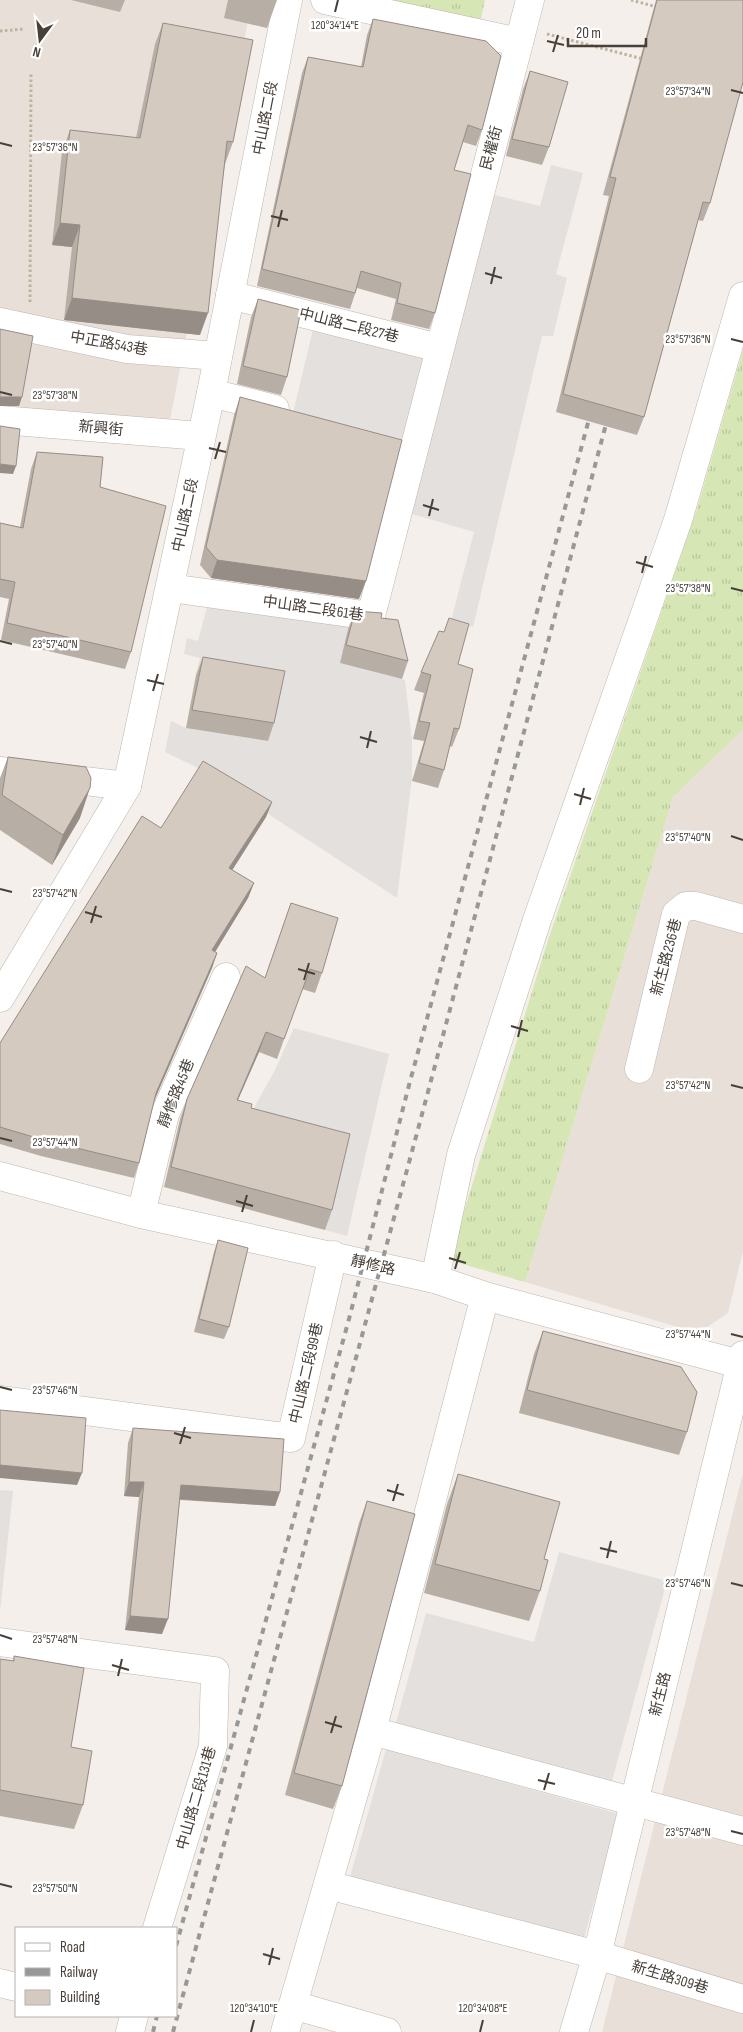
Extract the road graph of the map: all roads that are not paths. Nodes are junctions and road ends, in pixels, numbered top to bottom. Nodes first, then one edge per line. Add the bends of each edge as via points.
1 (288, 0) edge
2 (325, 0) edge
3 (530, 0) edge
4 (521, 34) junction
5 (230, 295) junction
6 (743, 296) edge
7 (0, 322) edge
8 (439, 348) junction
9 (218, 356) junction
10 (211, 393) junction
11 (302, 416) edge
12 (0, 420) edge
13 (201, 436) junction
14 (386, 438) edge
15 (414, 446) junction
16 (170, 588) junction
17 (0, 770) edge
18 (127, 786) junction
19 (743, 919) edge
20 (226, 977) dead end
21 (0, 998) edge
22 (639, 1070) dead end
23 (0, 1176) edge
24 (140, 1214) junction
25 (333, 1255) junction
26 (435, 1279) junction
27 (484, 1296) junction
28 (742, 1361) edge
29 (0, 1400) edge
30 (0, 1642) edge
31 (372, 1731) junction
32 (634, 1802) junction
33 (743, 1831) edge
34 (328, 1885) junction
35 (157, 1927) edge
36 (597, 1955) junction
37 (0, 1982) edge
38 (15, 1987) edge
39 (743, 1999) edge
40 (293, 2005) junction
41 (133, 2017) edge
42 (130, 2032) edge
43 (285, 2032) edge
44 (387, 2032) edge
45 (574, 2032) edge

1 - 5 street, 中山路二段
2 - 4 street
3 - 4 street, 民權街
4 - 8 street, 民權街
5 - 8 street, 中山路二段27巷
5 - 9 street, 中山路二段
6 - 26 street via 678,520 538,917 461,1155
7 - 9 street, 中正路543巷 via 127,349
8 - 15 street, 民權街
9 - 10 street, 中山路二段
10 - 11 street
10 - 13 street, 中山路二段
12 - 13 street, 新興街
13 - 16 street, 中山路二段
14 - 15 street
15 - 16 street, 中山路二段61巷 via 370,616
16 - 18 street, 中山路二段
17 - 18 street
18 - 21 street, 中山路二段
19 - 22 street, 新生路236巷 via 696,906 686,906 676,914
20 - 24 street, 靜修路45巷 via 165,1114
23 - 24 street, 靜修路
24 - 25 street, 靜修路
25 - 26 street, 靜修路
25 - 29 street, 中山路二段99巷 via 291,1438
26 - 27 street, 靜修路
27 - 28 street, 靜修路
27 - 31 street
28 - 32 street, 新生路
30 - 35 street, 中山路二段131巷 via 214,1671 212,1746
31 - 32 street
31 - 34 street
32 - 33 street
32 - 36 street, 新生路
34 - 36 street, 新生路309巷
34 - 40 street
36 - 39 street, 新生路309巷
36 - 45 street, 新生路
37 - 38 street
40 - 43 street
40 - 44 street
41 - 42 street

